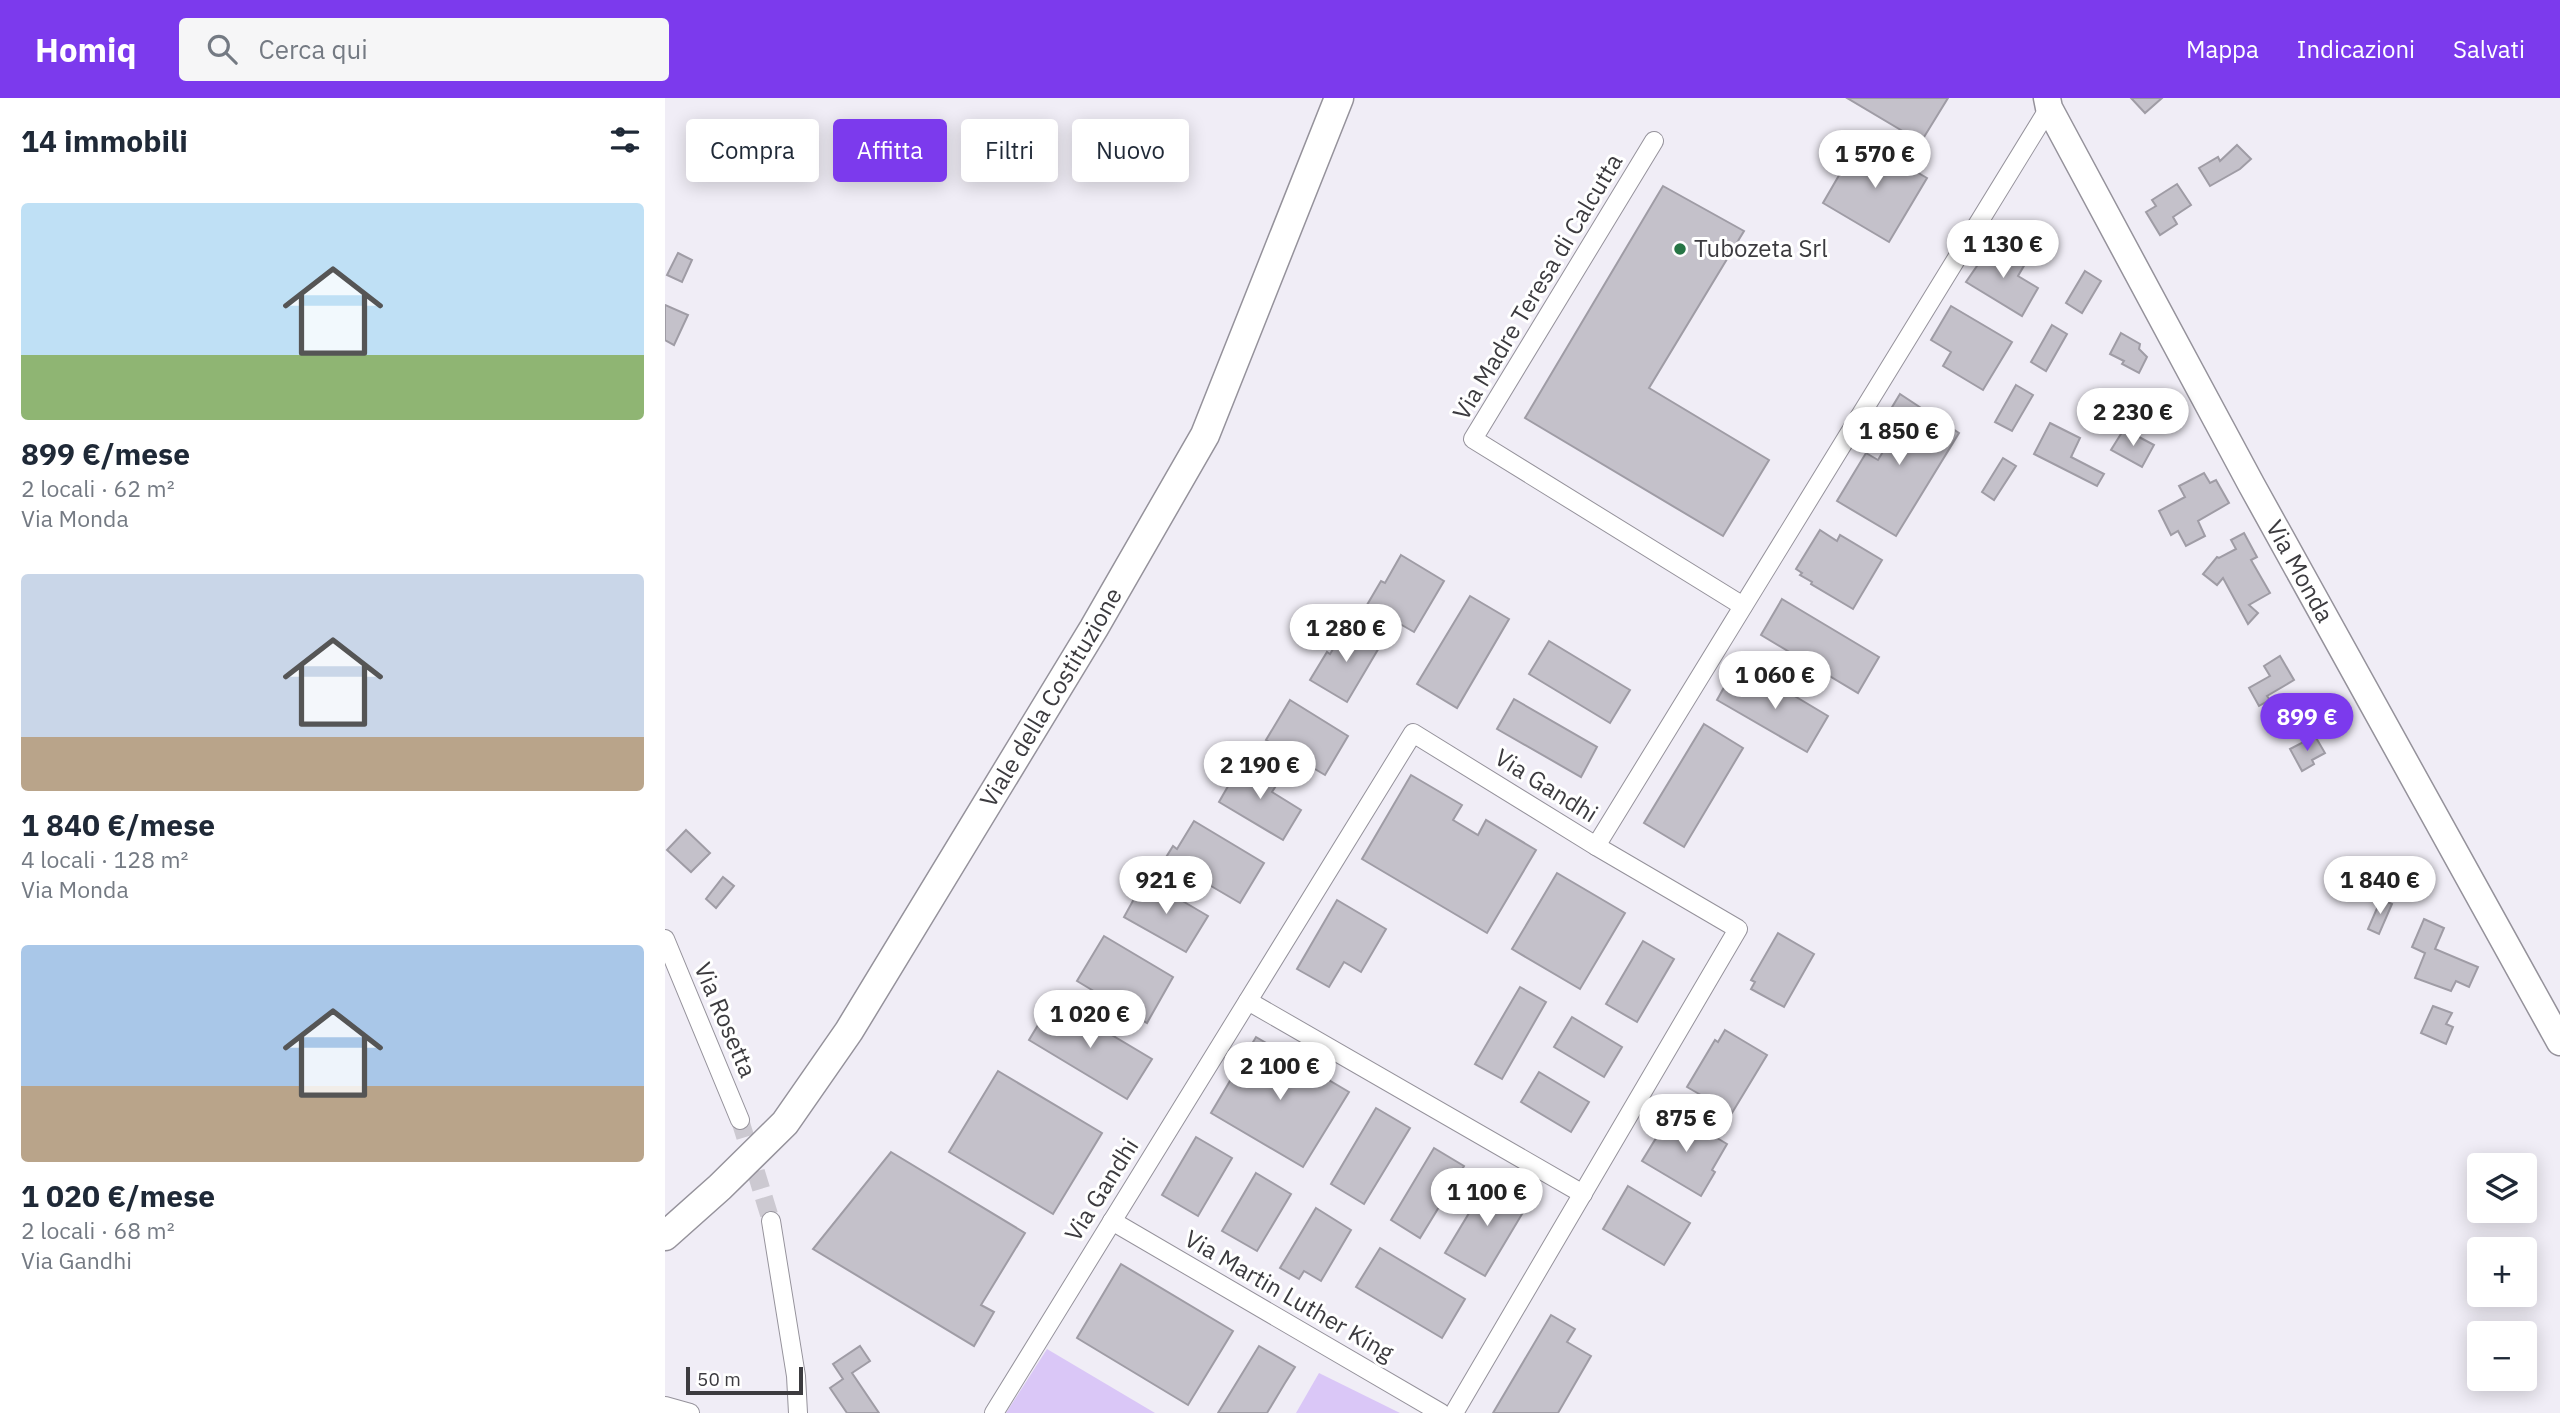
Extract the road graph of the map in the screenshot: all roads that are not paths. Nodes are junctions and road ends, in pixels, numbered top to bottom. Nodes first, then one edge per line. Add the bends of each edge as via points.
1 (1339, 98) edge
2 (2048, 103) edge
3 (1654, 141) dead end
4 (1743, 606) junction
5 (1595, 846) junction
6 (665, 939) edge
7 (1248, 1000) junction
8 (2560, 1042) edge
9 (740, 1120) tunnel mouth
10 (1583, 1194) junction
11 (771, 1221) tunnel mouth
12 (1112, 1221) junction
13 (665, 1236) edge
14 (665, 1406) edge
15 (690, 1413) edge
16 (798, 1413) edge
17 (994, 1413) edge
18 (1441, 1413) edge
19 (1454, 1413) edge

1 - 13 main road, Viale della Costituzione via 1205,435 1094,628 849,1031 785,1123
2 - 4 street, Via Gandhi
2 - 8 main road, Via Monda
3 - 4 street, Via Madre Teresa di Calcutta via 1473,439
4 - 5 street, Via Gandhi
5 - 7 street, Via Gandhi via 1413,733
5 - 10 street via 1738,929
6 - 9 street, Via Rosetta
7 - 10 street
7 - 12 street, Via Gandhi
10 - 19 street
11 - 16 street
12 - 17 street, Via Gandhi
12 - 18 street, Via Martin Luther King
14 - 15 street

